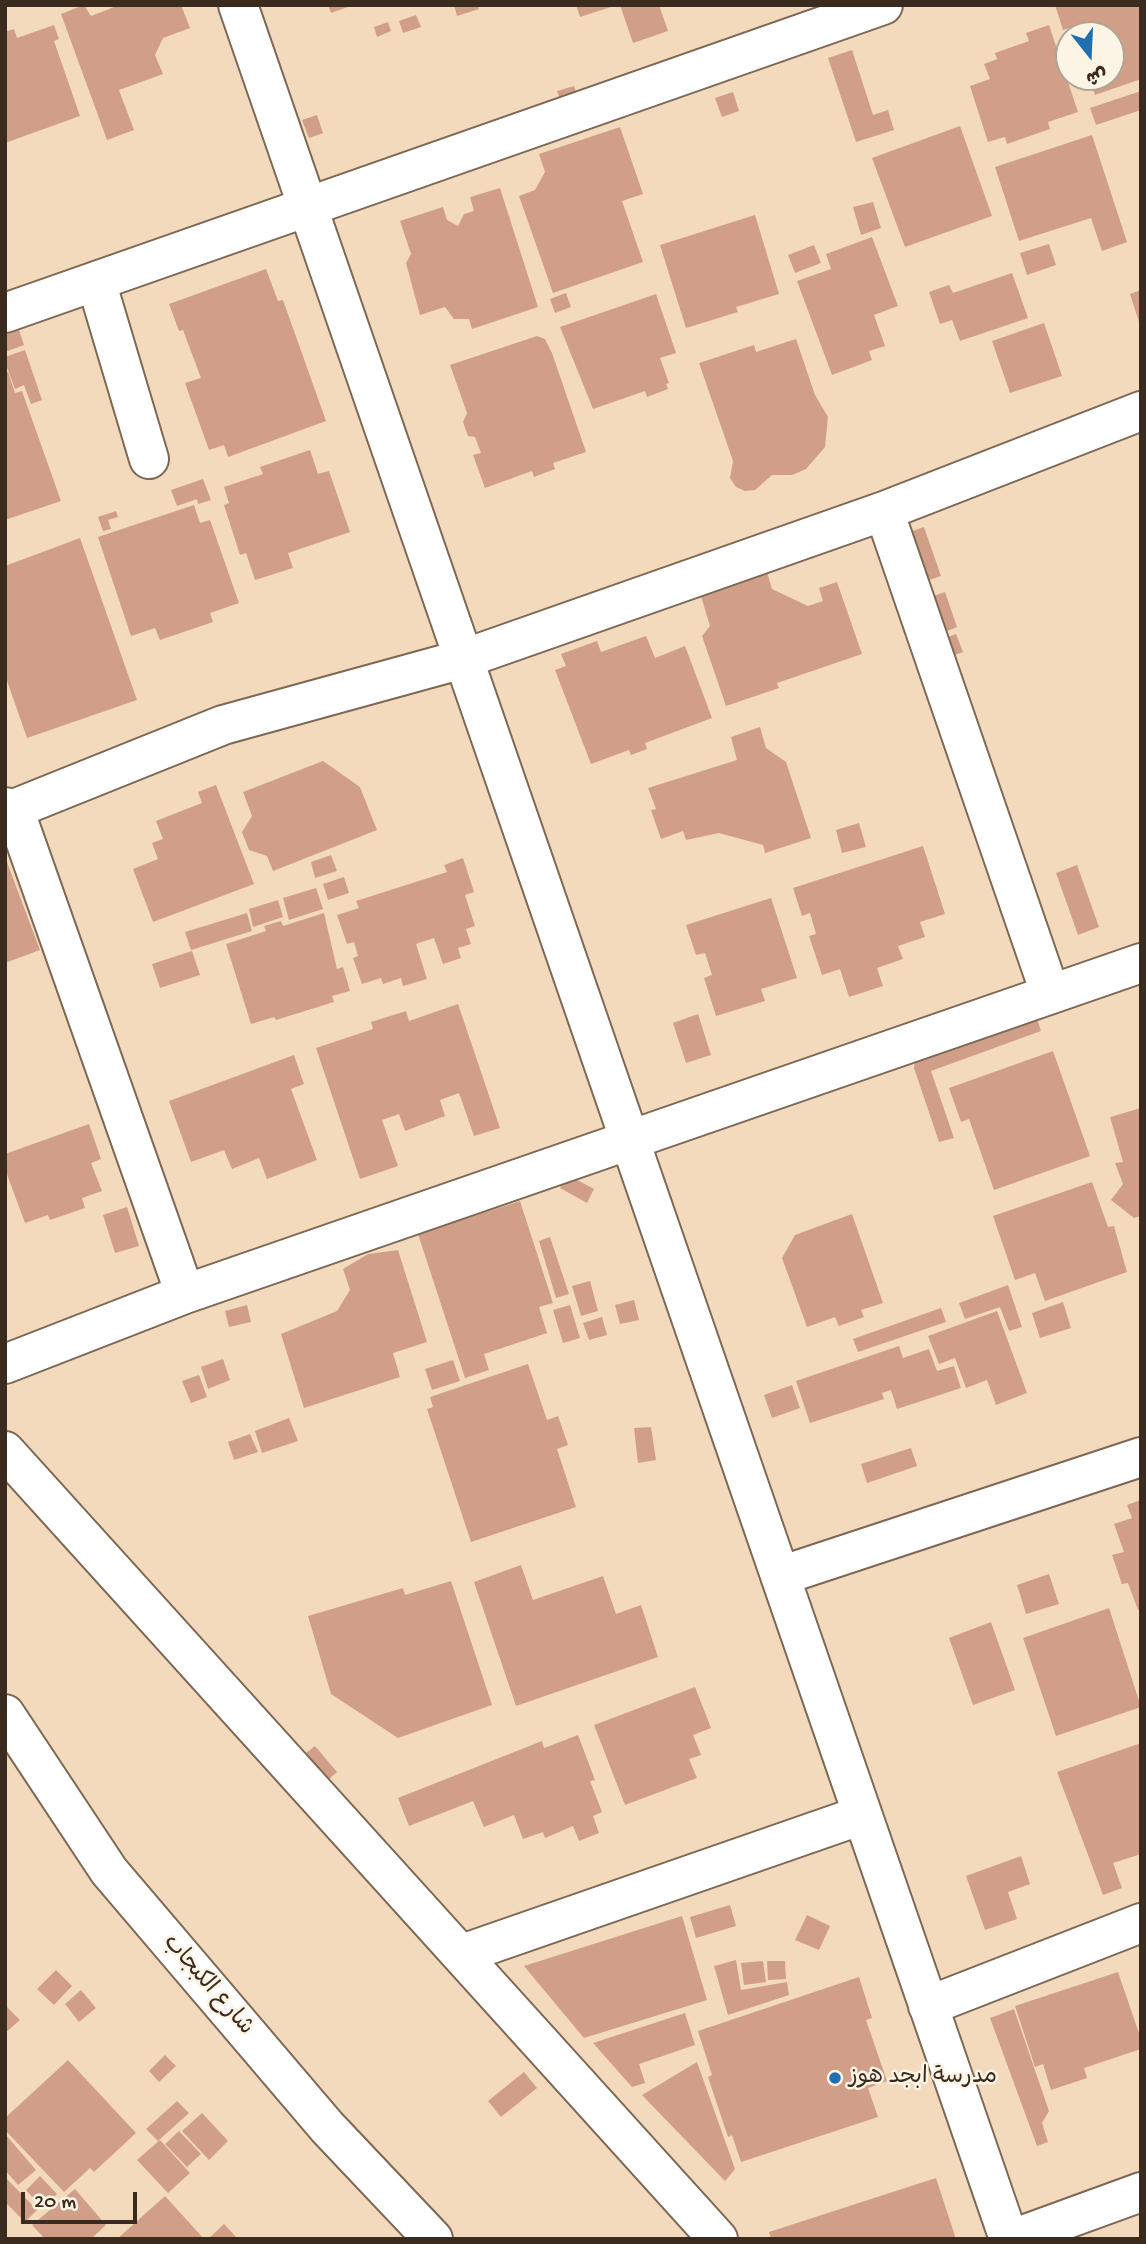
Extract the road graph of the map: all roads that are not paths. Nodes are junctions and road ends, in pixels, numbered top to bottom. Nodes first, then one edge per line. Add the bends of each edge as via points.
1 (237, 5) edge
2 (883, 5) edge
3 (307, 208) junction
4 (96, 281) junction
5 (5, 313) edge
6 (1141, 411) edge
7 (149, 459) dead end
8 (884, 511) junction
9 (463, 659) junction
10 (10, 808) edge
11 (1141, 963) edge
12 (1050, 993) junction
13 (629, 1139) junction
14 (185, 1294) junction
15 (5, 1364) edge
16 (5, 1451) edge
17 (1141, 1457) edge
18 (780, 1576) junction
19 (5, 1714) edge
20 (862, 1815) junction
21 (1141, 1923) edge
22 (462, 1954) junction
23 (928, 2006) junction
24 (1141, 2192) edge
25 (708, 2235) edge
26 (433, 2239) edge
27 (1011, 2239) edge

1 - 3 street
2 - 3 street
3 - 4 street
3 - 9 street
4 - 5 street
4 - 7 street
6 - 8 street
8 - 9 street
8 - 12 street
9 - 10 street via 223,725
9 - 13 street
10 - 14 street
11 - 12 street
12 - 13 street
13 - 14 street
13 - 18 street
14 - 15 street
16 - 22 street
17 - 18 street
18 - 20 street
19 - 26 street, شارع الكبجاب via 109,1871 327,2127
20 - 22 street
20 - 23 street
21 - 23 street
22 - 25 street
23 - 27 street
24 - 27 street

